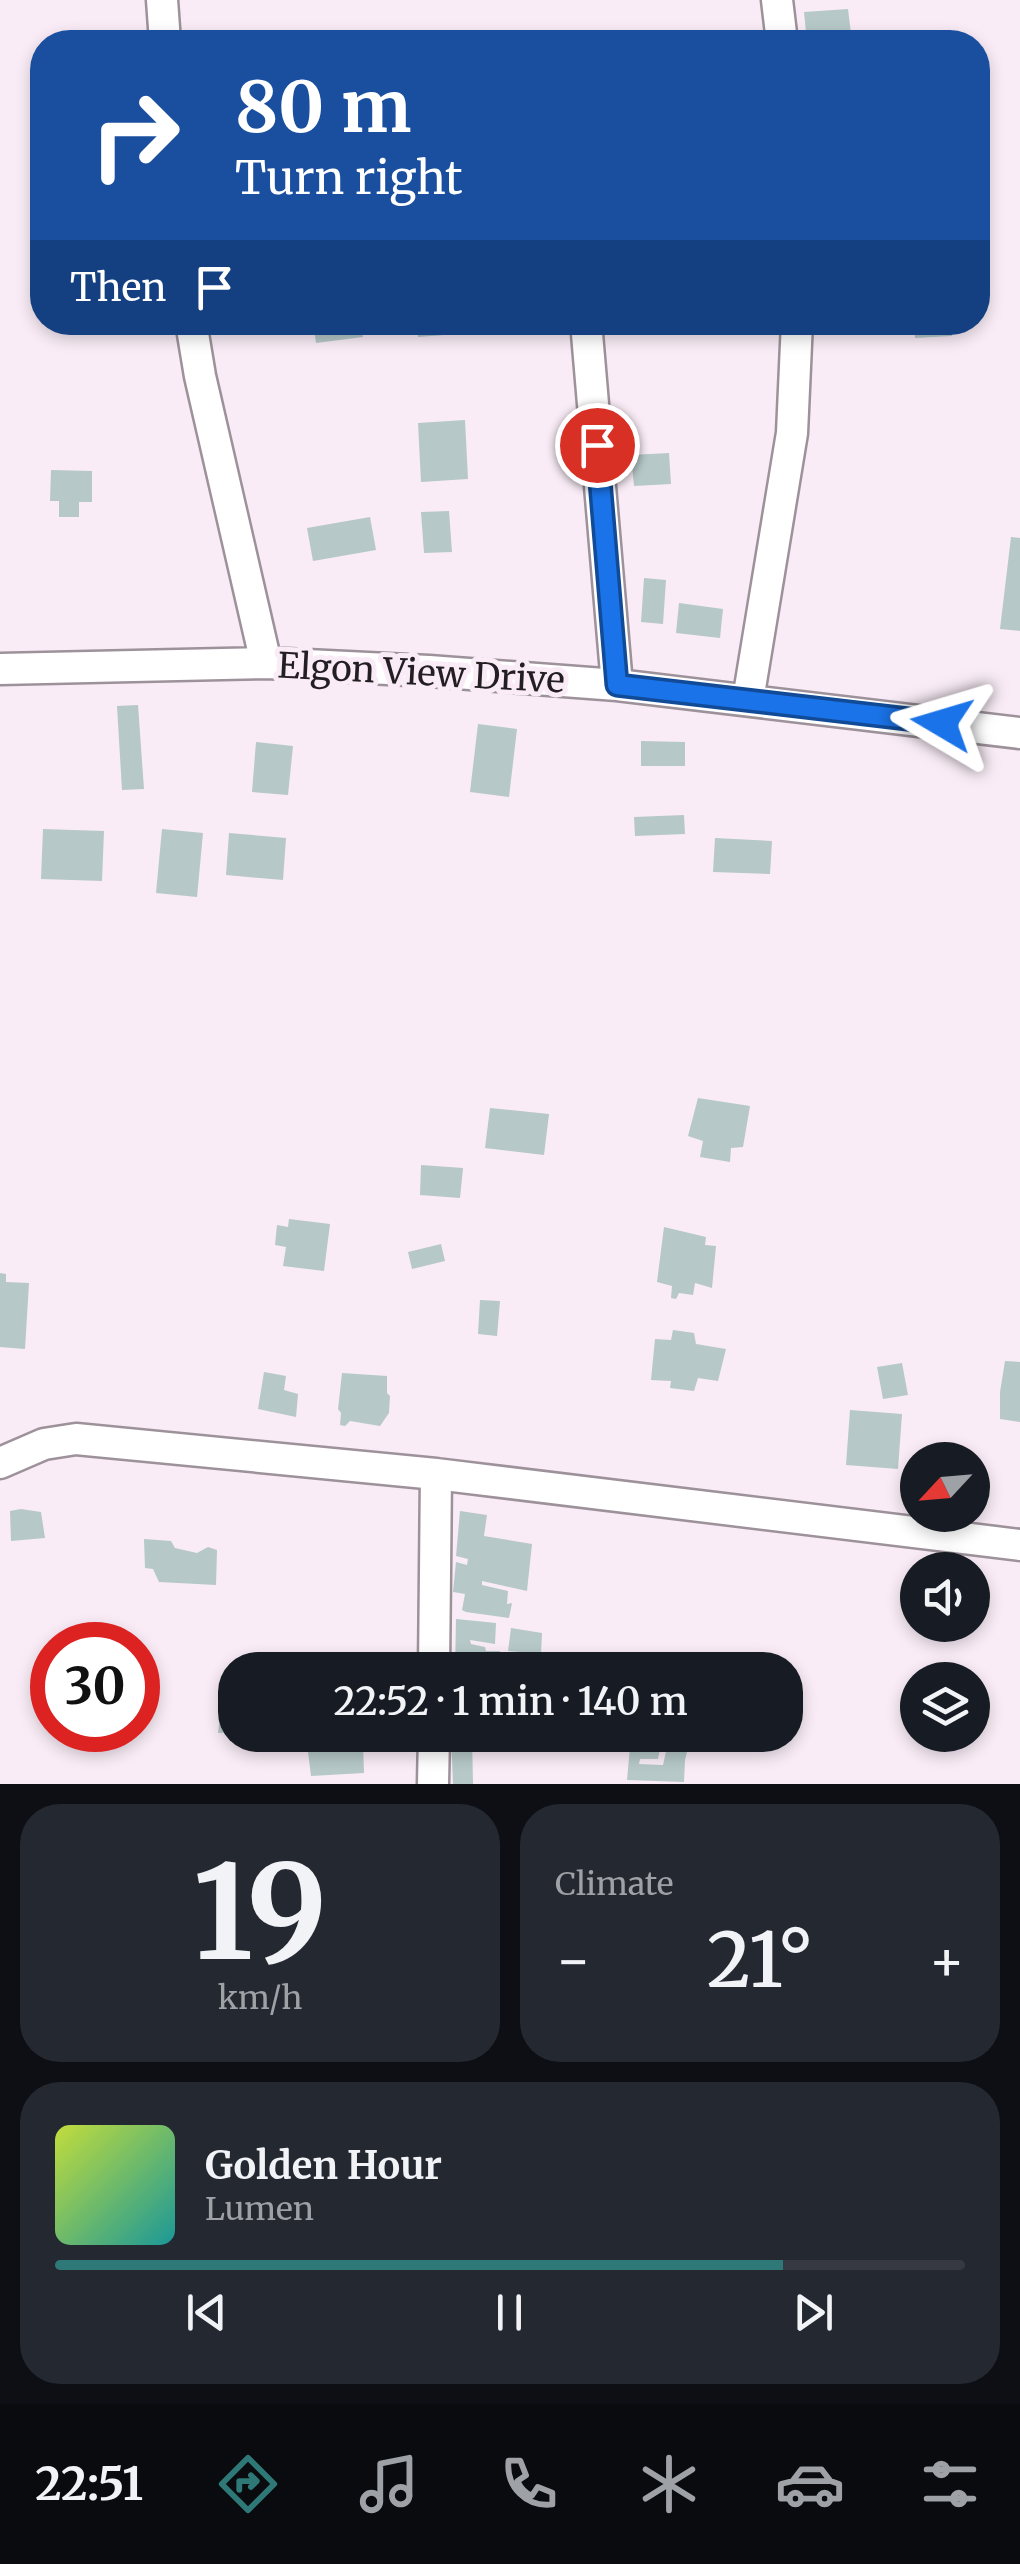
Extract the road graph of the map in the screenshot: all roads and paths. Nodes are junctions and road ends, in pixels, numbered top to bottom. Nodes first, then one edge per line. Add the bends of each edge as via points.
1 (162, 0) edge
2 (776, 0) edge
3 (164, 30) edge
4 (780, 30) edge
5 (193, 335) edge
6 (587, 335) edge
7 (797, 335) edge
8 (266, 663) junction
9 (0, 669) edge
10 (617, 685) junction
11 (748, 700) junction
12 (1020, 733) edge
13 (0, 1463) edge
14 (436, 1474) junction
15 (1020, 1545) edge
16 (434, 1652) edge
17 (434, 1752) edge
18 (434, 1784) edge

1 - 3 street
2 - 4 street
5 - 8 street
6 - 10 street
7 - 11 street via 792,433
8 - 9 street, Elgon View Drive
8 - 10 street, Elgon View Drive
10 - 11 street, Elgon View Drive
11 - 12 street, Elgon View Drive
13 - 14 street via 76,1439
14 - 15 street
14 - 16 street
17 - 18 street

